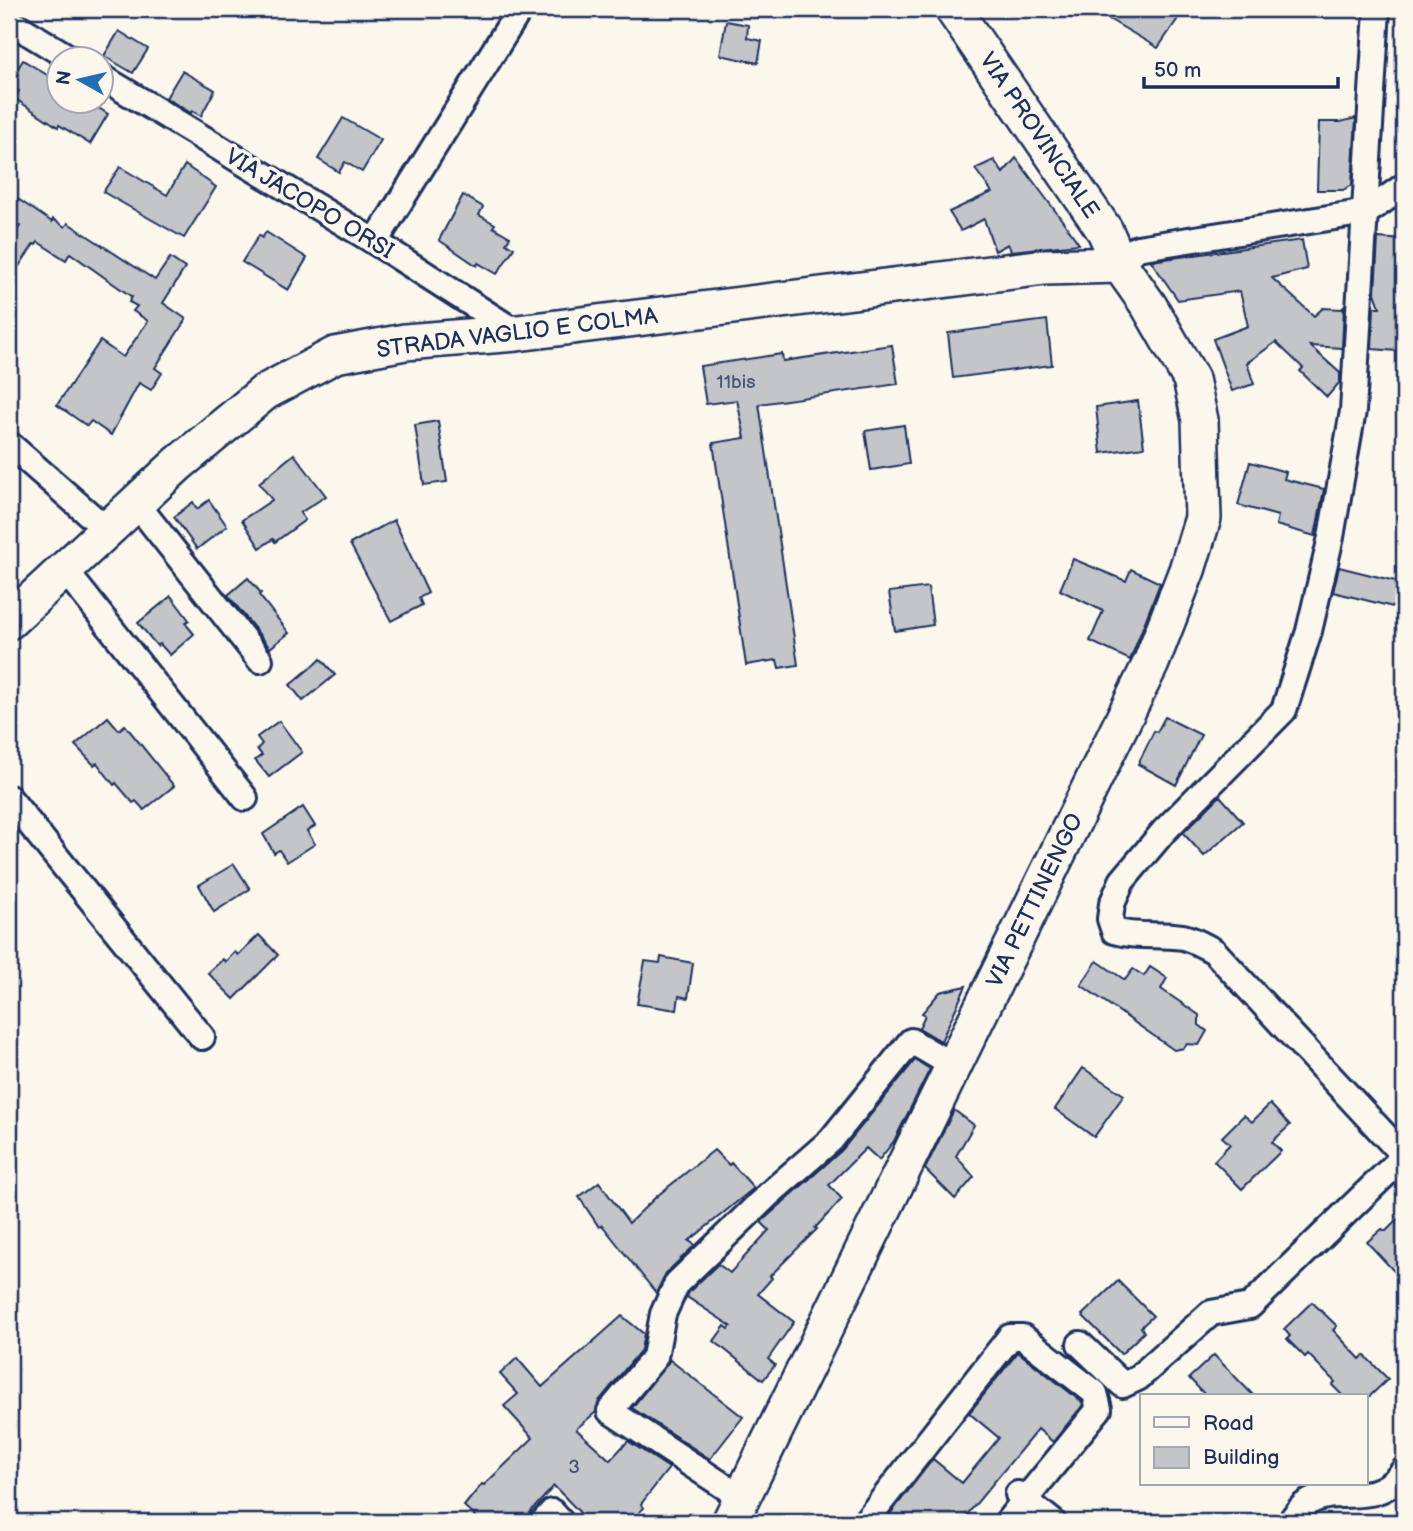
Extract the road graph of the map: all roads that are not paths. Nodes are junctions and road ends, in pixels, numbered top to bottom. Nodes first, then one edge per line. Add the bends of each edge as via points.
1 (520, 9) edge
2 (953, 9) edge
3 (1377, 9) edge
4 (9, 21) edge
5 (50, 46) edge
6 (116, 85) edge
7 (1404, 186) edge
8 (1367, 212) junction
9 (375, 242) junction
10 (1120, 265) junction
11 (517, 333) junction
12 (9, 444) edge
13 (136, 503) junction
14 (107, 530) junction
15 (64, 569) junction
16 (9, 621) edge
17 (260, 660) dead end
18 (9, 798) edge
19 (245, 798) dead end
20 (202, 1037) dead end
21 (952, 1065) junction
22 (1404, 1156) edge
23 (1080, 1344) dead end
24 (1404, 1470) edge
25 (1021, 1496) junction
26 (736, 1510) edge
27 (542, 1522) edge
28 (561, 1522) edge
29 (865, 1522) edge
30 (1007, 1522) edge
31 (1053, 1522) edge
32 (1290, 1522) edge

1 - 9 street
2 - 10 main road, VIA PROVINCIALE via 1105,231
3 - 8 street
4 - 5 street
6 - 9 street, VIA JACOPO ORSI
7 - 8 street
8 - 10 street via 1137,248
8 - 22 street via 1353,411 1331,537 1284,710 1164,831 1122,881 1111,919 1114,931 1131,936 1186,937 1214,951
9 - 11 street, VIA JACOPO ORSI
10 - 11 main road, STRADA VAGLIO E COLMA via 1045,267
10 - 21 main road, VIA PETTINENGO via 1191,379 1200,420 1203,518 1151,663
11 - 13 main road, STRADA VAGLIO E COLMA via 405,342 335,355 265,392
12 - 14 street
13 - 14 main road, STRADA VAGLIO E COLMA
13 - 17 street
14 - 15 main road, STRADA VAGLIO E COLMA
15 - 16 main road, STRADA VAGLIO E COLMA
15 - 19 street
18 - 20 street
21 - 26 main road, VIA PETTINENGO
21 - 26 street via 911,1041 831,1140 677,1283 663,1314 655,1357 610,1411
22 - 23 street via 1250,1306 1211,1313 1138,1378 1123,1385
24 - 32 street via 1377,1493 1324,1497 1304,1505
25 - 29 street via 1099,1409 1095,1393 1023,1337 1010,1337
25 - 30 street
25 - 31 street
27 - 28 street via 552,1512

